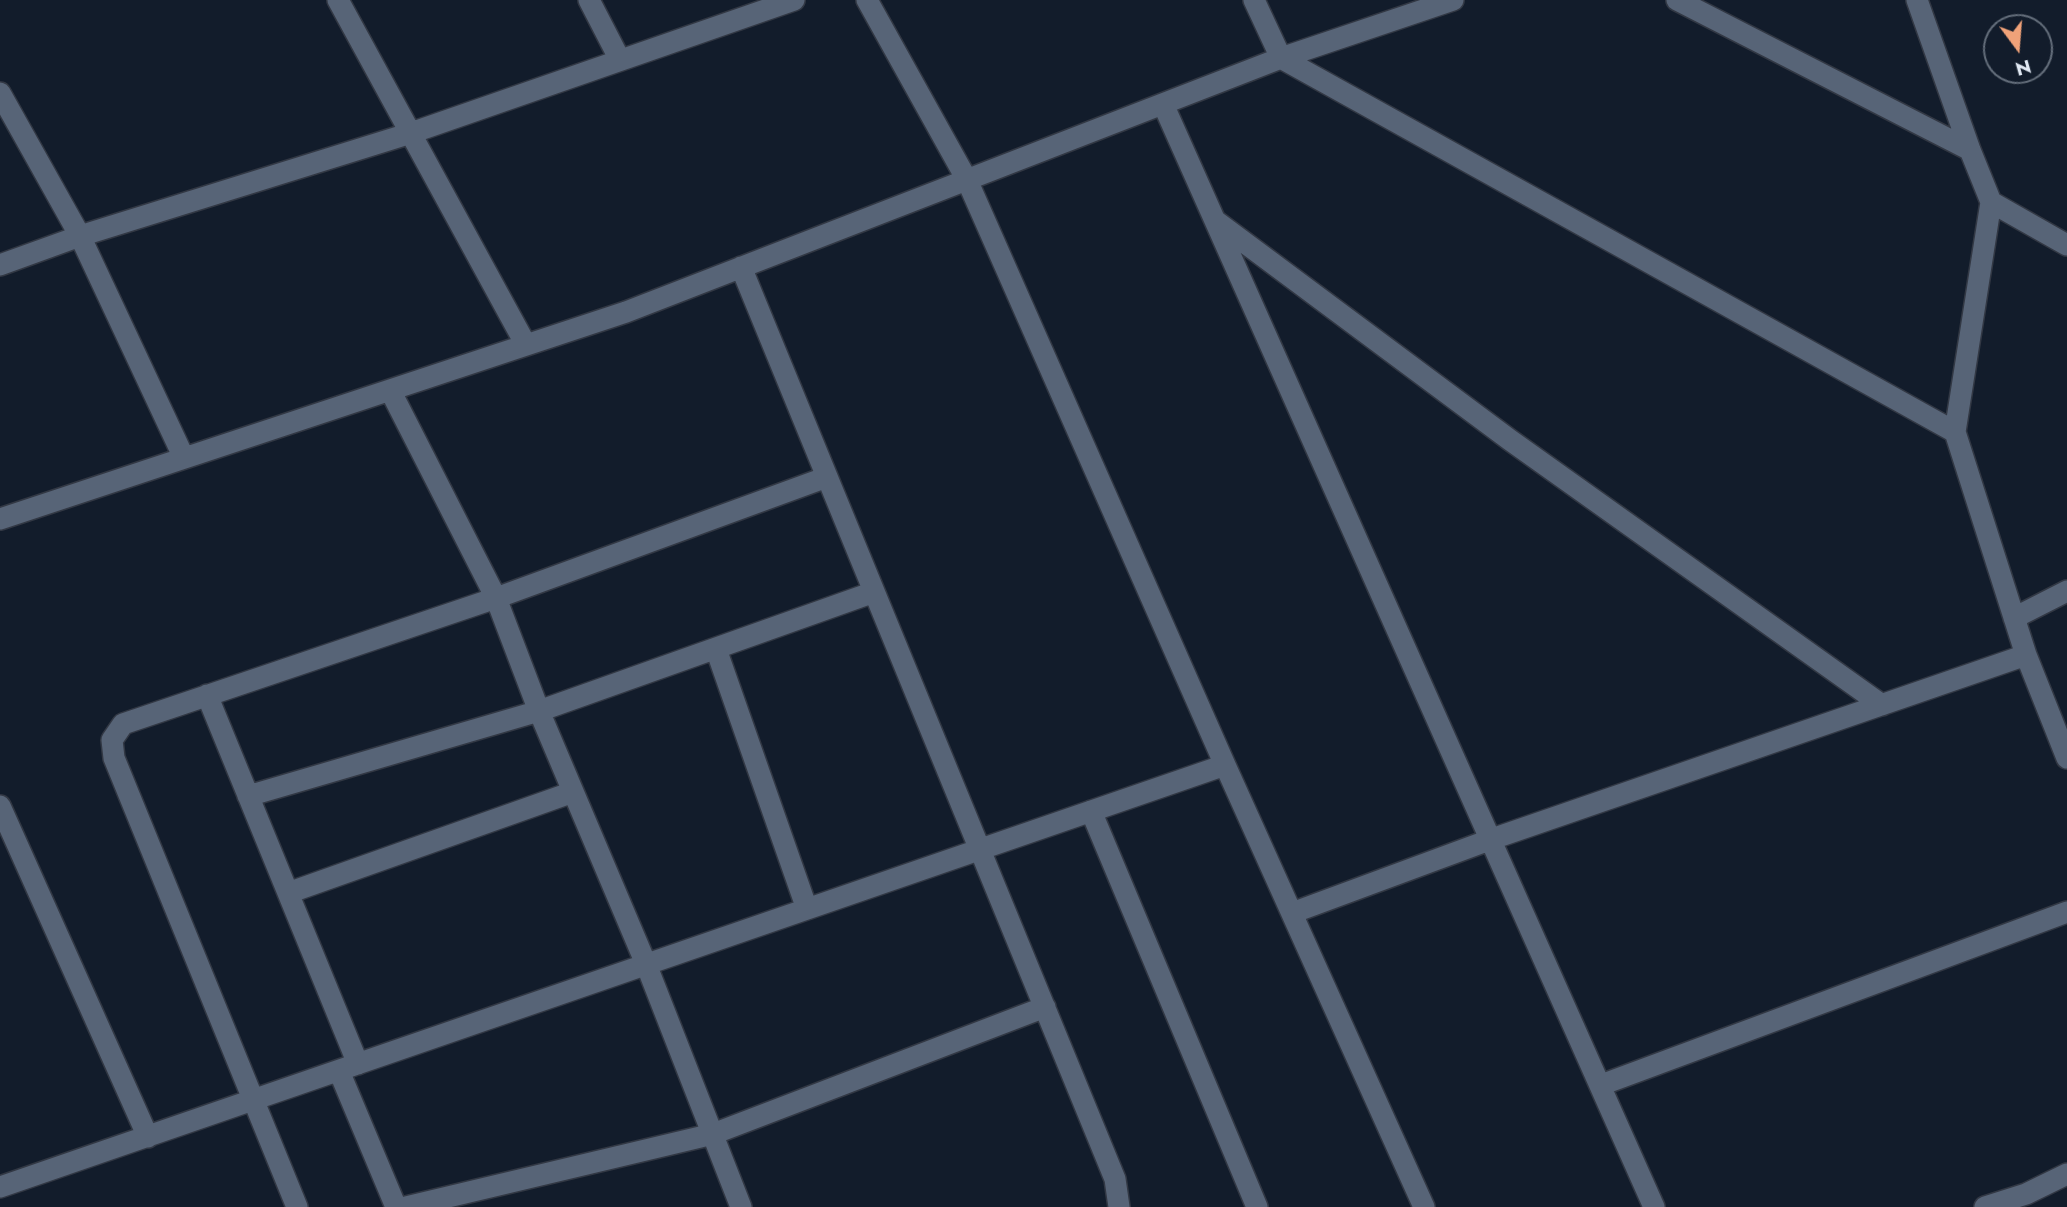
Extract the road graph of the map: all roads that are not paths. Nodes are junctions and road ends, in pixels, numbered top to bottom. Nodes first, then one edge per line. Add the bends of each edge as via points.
1 (338, 0) edge
2 (589, 0) edge
3 (794, 0) edge
4 (867, 0) edge
5 (1254, 0) edge
6 (1678, 0) edge
7 (1917, 0) edge
8 (1448, 1) edge
9 (1281, 58) junction
10 (620, 60) junction
11 (0, 93) edge
12 (1163, 104) junction
13 (411, 133) junction
14 (1970, 150) junction
15 (967, 180) junction
16 (1991, 202) junction
17 (1215, 221) junction
18 (80, 236) junction
19 (2067, 245) edge
20 (0, 265) edge
21 (741, 267) junction
22 (526, 345) junction
23 (390, 390) junction
24 (1955, 432) junction
25 (184, 458) junction
26 (827, 477) junction
27 (0, 519) edge
28 (2067, 591) edge
29 (874, 593) junction
30 (496, 598) junction
31 (2014, 618) junction
32 (716, 649) junction
33 (2026, 655) junction
34 (207, 695) junction
35 (1882, 705) junction
36 (539, 711) junction
37 (2067, 758) edge
38 (1224, 765) junction
39 (573, 792) junction
40 (248, 796) junction
41 (0, 806) edge
42 (1091, 811) junction
43 (1492, 839) junction
44 (980, 849) junction
45 (288, 893) junction
46 (807, 909) junction
47 (2067, 912) edge
48 (1292, 913) junction
49 (646, 964) junction
50 (1045, 1007) junction
51 (349, 1067) junction
52 (1601, 1085) junction
53 (253, 1100) junction
54 (713, 1134) junction
55 (148, 1136) junction
56 (2067, 1174) edge
57 (0, 1187) edge
58 (2029, 1200) edge
59 (297, 1207) edge
60 (396, 1207) edge
61 (406, 1207) edge
62 (741, 1207) edge
63 (1119, 1207) edge
64 (1258, 1207) edge
65 (1424, 1207) edge
66 (1654, 1207) edge
67 (1984, 1207) edge

1 - 13 street
2 - 10 street
3 - 10 street
4 - 15 street
5 - 9 street
6 - 14 street
7 - 14 street
8 - 9 street
9 - 12 street
9 - 24 street
10 - 13 street
11 - 18 street
12 - 15 street
12 - 17 street
13 - 18 street
13 - 22 street
14 - 16 street
15 - 21 street
15 - 38 street
16 - 19 street
16 - 24 street
17 - 35 street via 1510,440
17 - 43 street
18 - 20 street
18 - 25 street
21 - 22 street
21 - 26 street
22 - 23 street
23 - 25 street
23 - 30 street
24 - 31 street
25 - 27 street
26 - 29 street
26 - 30 street
28 - 31 street
29 - 32 street
29 - 44 street
30 - 34 street
30 - 36 street
31 - 33 street
32 - 36 street
32 - 46 street
33 - 35 street
33 - 37 street
34 - 40 street
34 - 53 street via 122,724 112,740 114,758
35 - 43 street
36 - 39 street
36 - 40 street
38 - 42 street
38 - 48 street
39 - 45 street
39 - 49 street
40 - 45 street
41 - 55 street
42 - 44 street
42 - 64 street
43 - 48 street
43 - 52 street
44 - 46 street
44 - 50 street
45 - 51 street
46 - 49 street
47 - 52 street
48 - 65 street
49 - 51 street
49 - 54 street
50 - 54 street
50 - 63 street via 1115,1179
51 - 53 street
51 - 60 street
52 - 66 street
53 - 55 street
53 - 59 street
54 - 61 street
54 - 62 street
55 - 57 street
56 - 58 street
58 - 67 street

